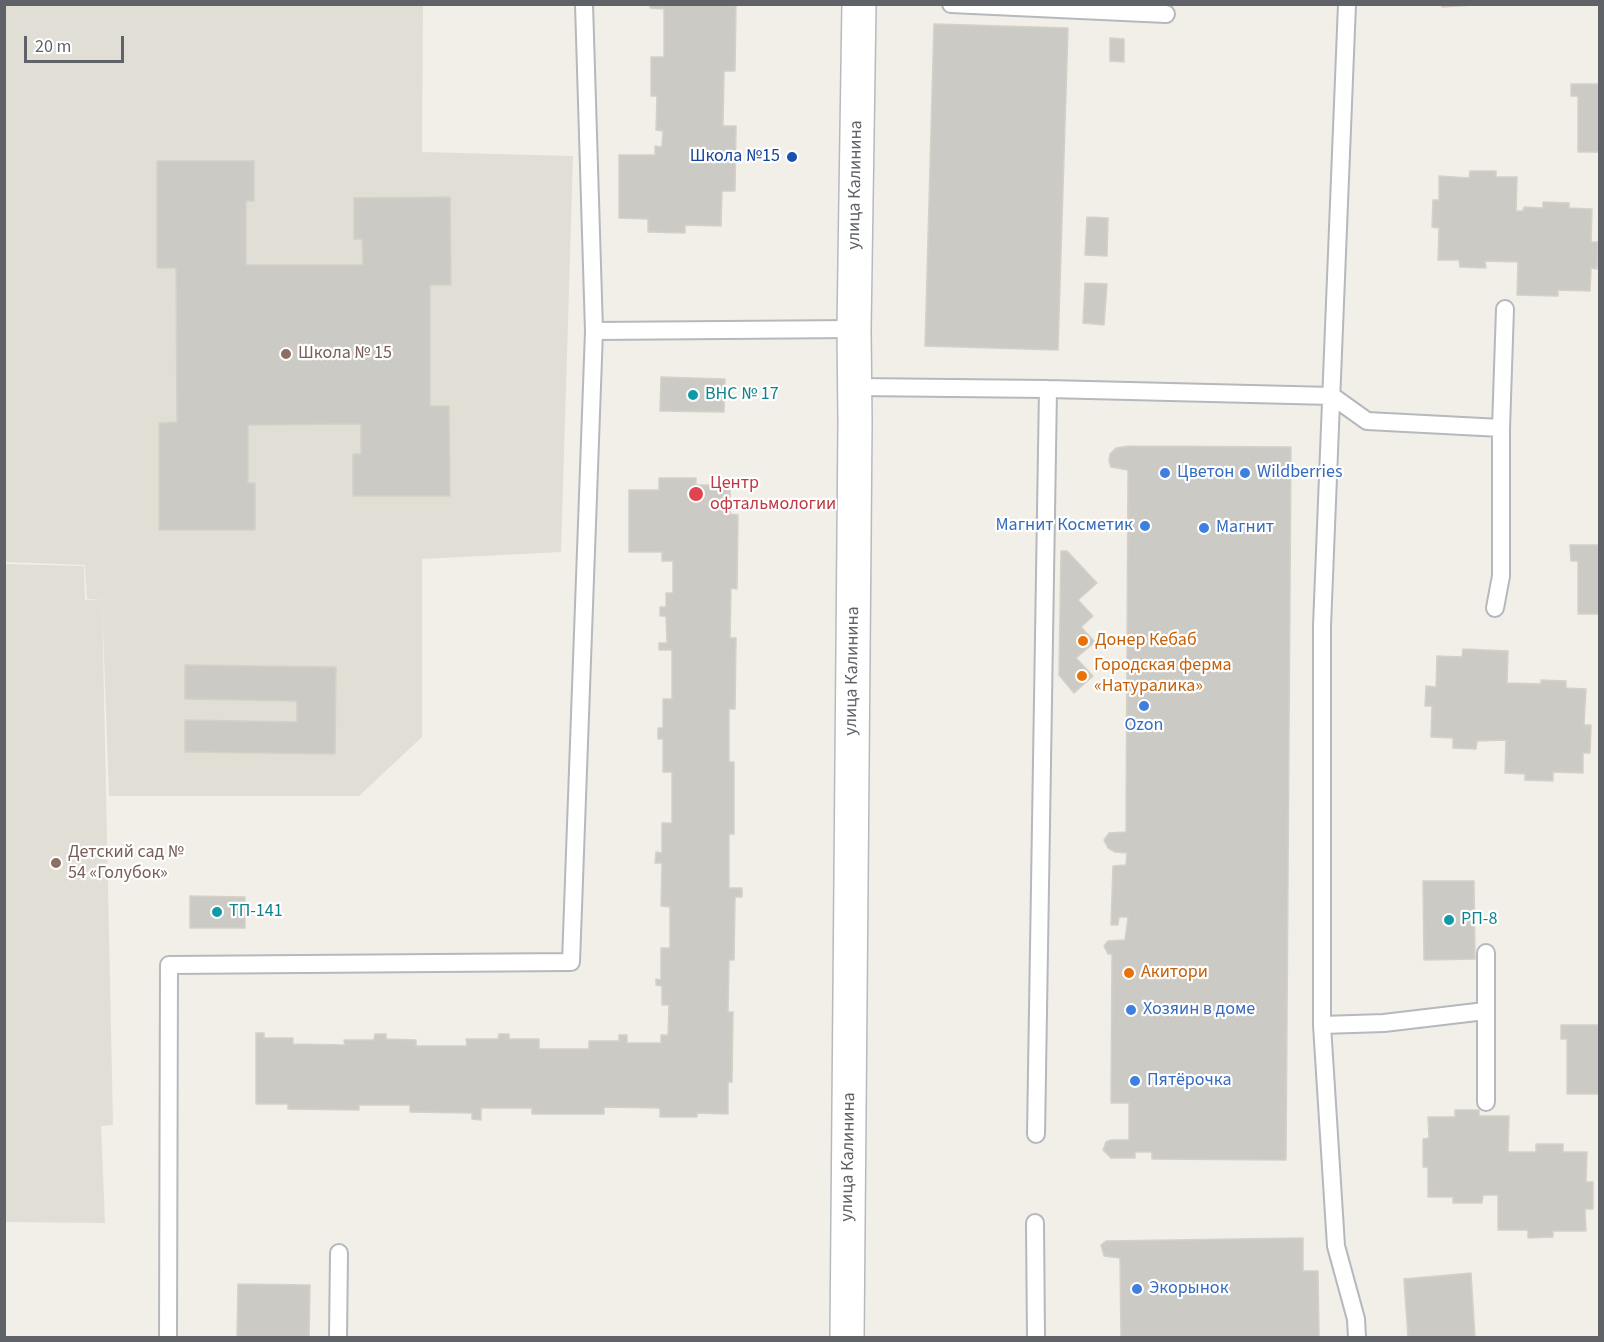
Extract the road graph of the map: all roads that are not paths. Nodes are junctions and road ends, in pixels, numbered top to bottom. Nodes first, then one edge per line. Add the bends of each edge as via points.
1 (584, 4) edge
2 (859, 4) edge
3 (951, 4) edge
4 (1347, 4) edge
5 (1166, 14) dead end
6 (1505, 309) dead end
7 (854, 329) junction
8 (594, 331) junction
9 (856, 387) junction
10 (1048, 389) junction
11 (1332, 396) junction
12 (1501, 428) junction
13 (1495, 608) dead end
14 (1486, 952) dead end
15 (1485, 1011) junction
16 (1322, 1025) junction
17 (1486, 1102) dead end
18 (1036, 1134) dead end
19 (1035, 1223) dead end
20 (339, 1253) dead end
21 (168, 1338) edge
22 (338, 1338) edge
23 (847, 1338) edge
24 (1036, 1338) edge
25 (1357, 1338) edge

1 - 8 lane
2 - 7 street, улица Калинина
3 - 5 lane
4 - 11 lane
6 - 12 lane
7 - 8 lane
7 - 9 street, улица Калинина
8 - 21 lane via 571,962 170,965
9 - 10 lane
9 - 23 street, улица Калинина
10 - 11 lane
10 - 18 lane
11 - 12 lane via 1367,421
11 - 16 lane via 1322,626
12 - 13 lane via 1501,576
14 - 15 lane
15 - 16 lane via 1384,1023
15 - 17 lane
16 - 25 lane via 1336,1246 1356,1319
19 - 24 lane
20 - 22 lane

